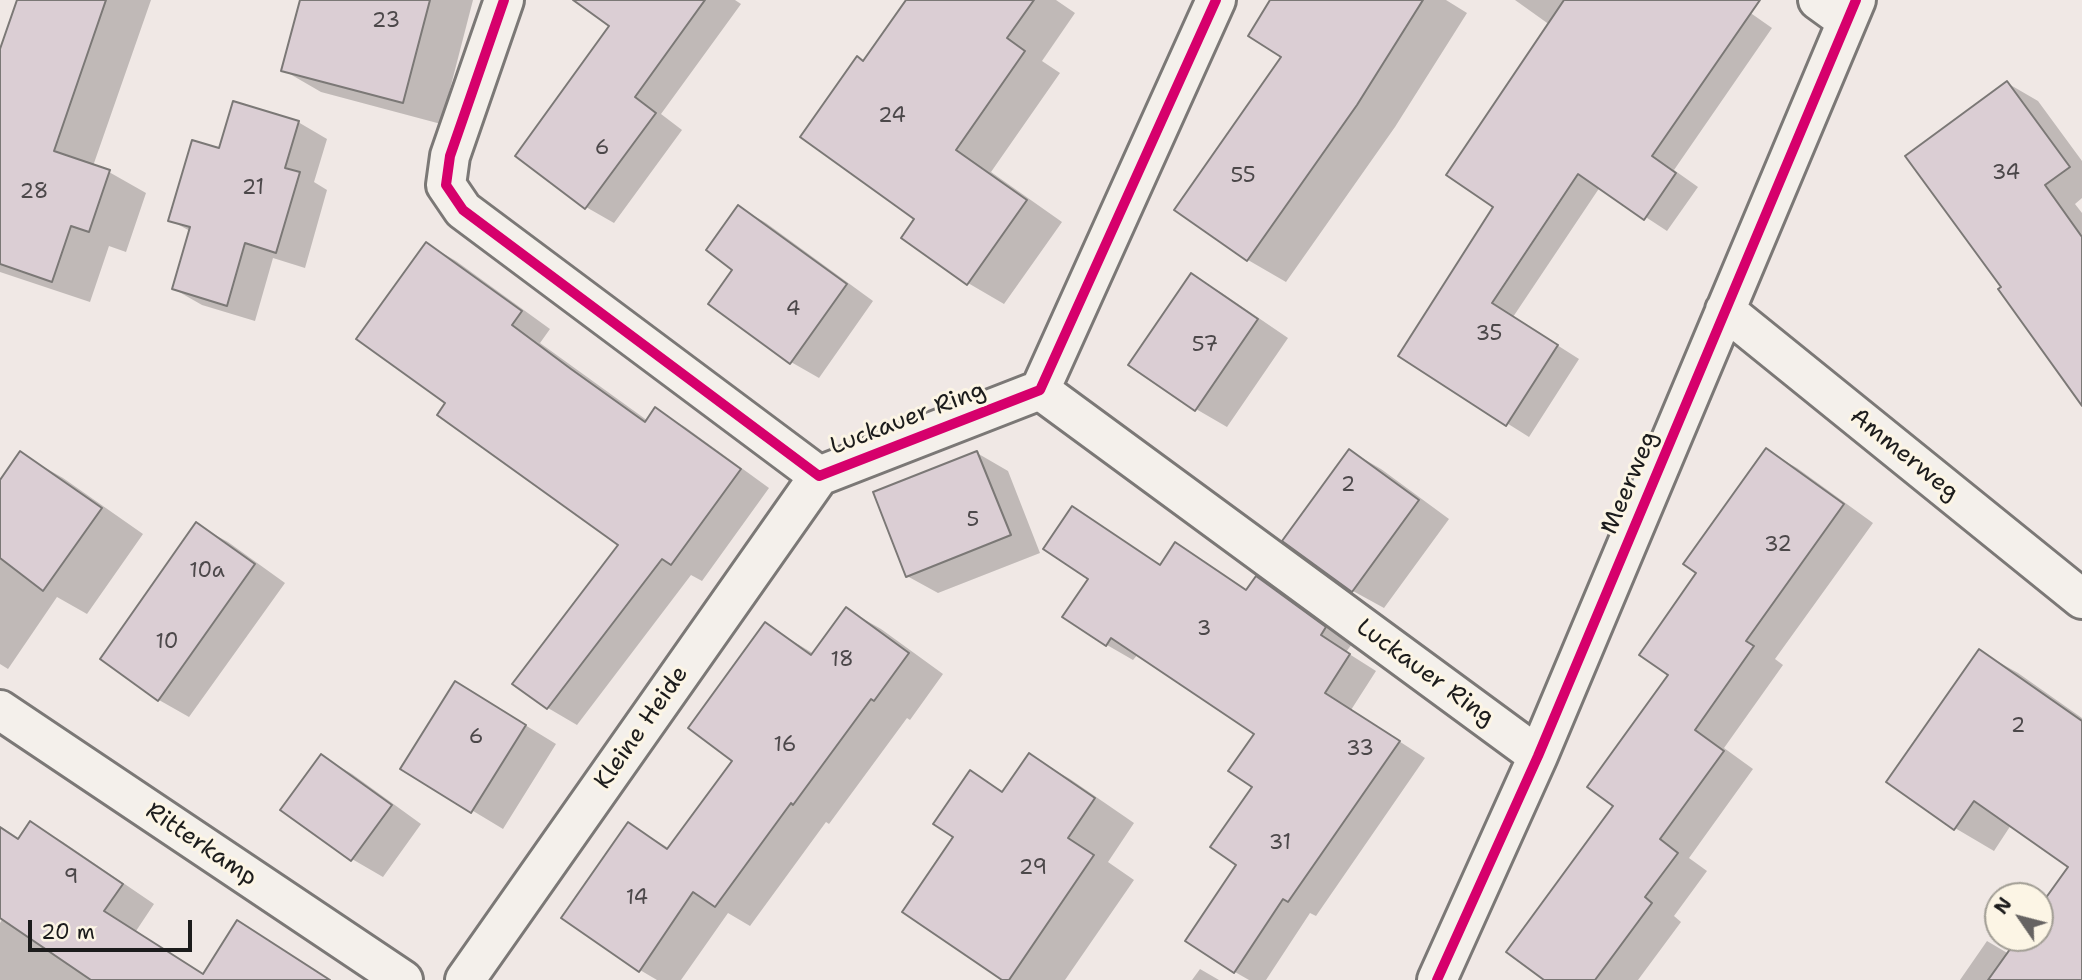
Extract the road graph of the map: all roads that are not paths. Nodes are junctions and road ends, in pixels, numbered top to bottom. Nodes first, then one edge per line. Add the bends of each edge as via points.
1 (505, 0) edge
2 (1216, 0) edge
3 (1840, 7) edge
4 (1725, 310) junction
5 (1040, 390) junction
6 (819, 476) junction
7 (2082, 599) edge
8 (0, 710) edge
9 (1538, 756) junction
10 (403, 980) edge
11 (466, 980) edge
12 (1437, 980) edge

1 - 6 street, Luckauer Ring via 450,156 446,185 463,210
2 - 5 street
3 - 4 street, Meerweg
4 - 7 street, Ammerweg
4 - 9 street, Meerweg
5 - 6 street, Luckauer Ring
5 - 9 street, Luckauer Ring
6 - 11 street, Kleine Heide
8 - 10 street, Ritterkamp
9 - 12 street, Meerweg

